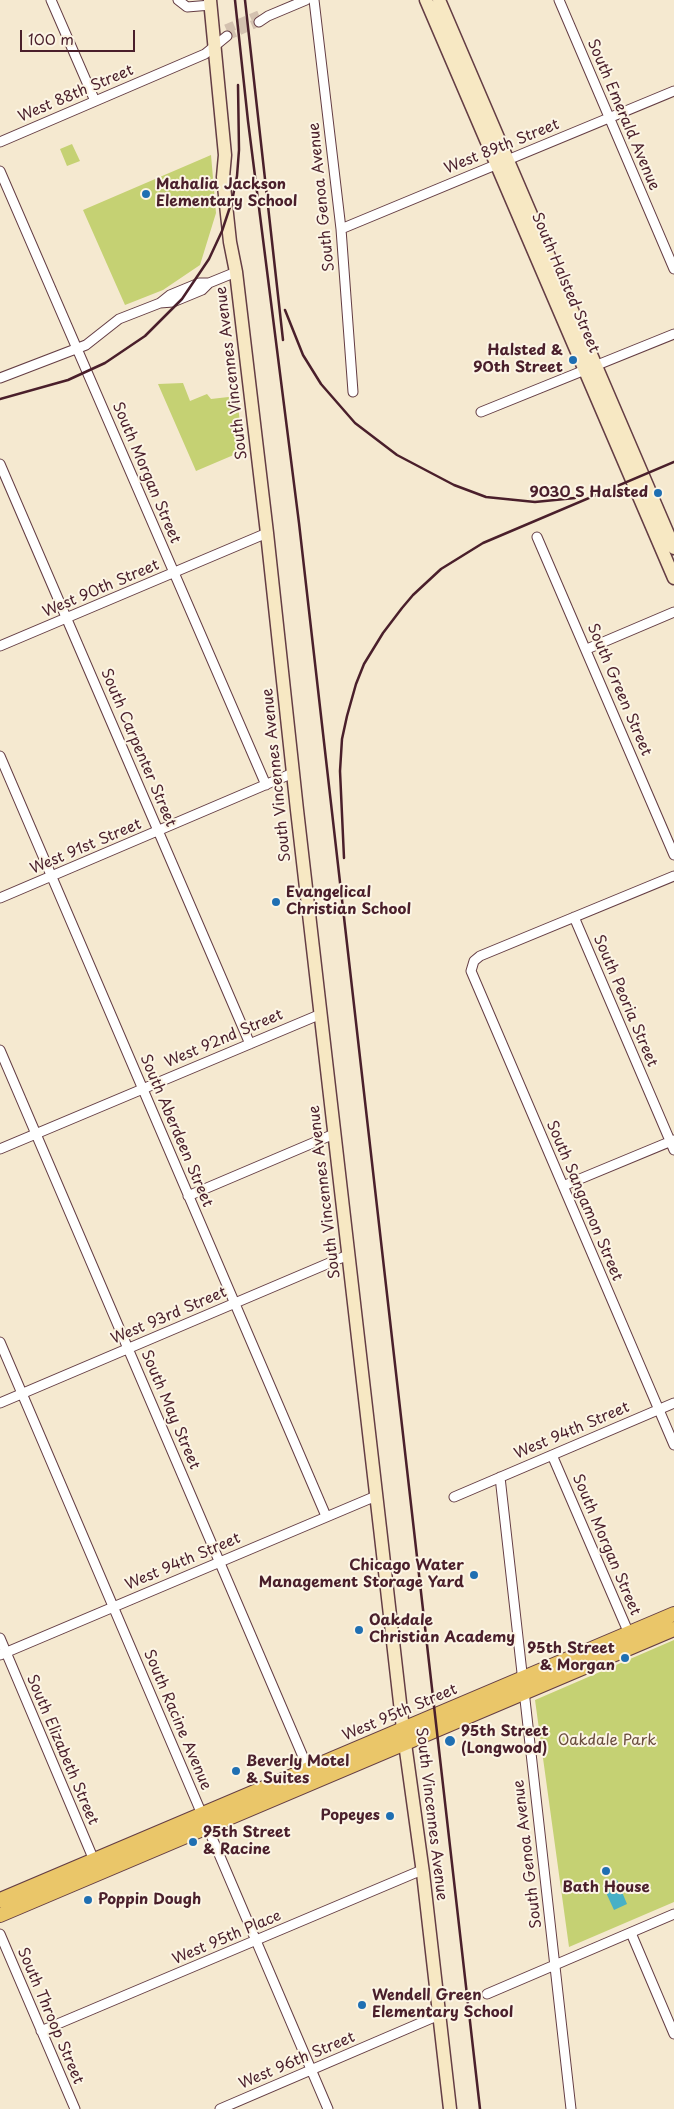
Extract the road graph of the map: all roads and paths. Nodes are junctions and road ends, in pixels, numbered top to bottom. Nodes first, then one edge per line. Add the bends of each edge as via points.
1 (51, 0) edge
2 (178, 0) edge
3 (306, 0) edge
4 (314, 0) edge
5 (426, 0) edge
6 (439, 0) edge
7 (558, 0) edge
8 (210, 3) edge
9 (262, 18) tunnel mouth
10 (226, 32) tunnel mouth
11 (215, 45) junction
12 (674, 91) edge
13 (95, 100) junction
14 (609, 118) junction
15 (0, 142) edge
16 (502, 162) junction
17 (0, 171) edge
18 (341, 230) junction
19 (674, 269) edge
20 (236, 272) junction
21 (674, 334) edge
22 (77, 349) junction
23 (590, 368) junction
24 (0, 378) edge
25 (353, 392) dead end
26 (481, 412) dead end
27 (0, 464) edge
28 (268, 533) junction
29 (537, 537) dead end
30 (674, 548) edge
31 (174, 572) junction
32 (674, 578) edge
33 (674, 612) edge
34 (67, 618) junction
35 (0, 646) edge
36 (587, 649) junction
37 (0, 756) edge
38 (293, 774) junction
39 (266, 785) junction
40 (158, 831) junction
41 (674, 855) edge
42 (52, 876) junction
43 (674, 876) edge
44 (0, 898) edge
45 (574, 917) junction
46 (321, 1014) junction
47 (250, 1044) junction
48 (0, 1050) edge
49 (143, 1089) junction
50 (36, 1134) junction
51 (334, 1134) junction
52 (672, 1140) edge
53 (0, 1149) edge
54 (674, 1150) edge
55 (563, 1186) junction
56 (188, 1196) junction
57 (348, 1255) junction
58 (234, 1303) junction
59 (0, 1342) edge
60 (128, 1348) junction
61 (22, 1393) junction
62 (0, 1403) edge
63 (674, 1403) edge
64 (659, 1410) junction
65 (674, 1445) edge
66 (552, 1455) junction
67 (500, 1477) junction
68 (376, 1496) junction
69 (454, 1497) dead end
70 (326, 1516) junction
71 (220, 1562) junction
72 (113, 1607) junction
73 (674, 1614) edge
74 (674, 1629) edge
75 (0, 1638) edge
76 (631, 1640) junction
77 (3, 1654) edge
78 (523, 1686) junction
79 (404, 1736) junction
80 (311, 1776) junction
81 (205, 1821) junction
82 (97, 1866) junction
83 (422, 1870) junction
84 (0, 1900) edge
85 (674, 1914) edge
86 (0, 1915) edge
87 (631, 1933) junction
88 (0, 1934) edge
89 (256, 1940) junction
90 (555, 1965) junction
91 (487, 1994) dead end
92 (439, 2015) junction
93 (42, 2031) junction
94 (674, 2034) edge
95 (311, 2070) junction
96 (75, 2109) edge
97 (220, 2109) edge
98 (328, 2109) edge
99 (450, 2109) edge
100 (571, 2109) edge

1 - 13 street
2 - 8 street via 187,7
3 - 9 street
4 - 18 street, South Genoa Avenue
5 - 16 main road, South Halsted Street
6 - 16 main road, South Halsted Street
7 - 14 street, South Emerald Avenue
8 - 11 main road, South Vincennes Avenue
10 - 11 street, West 88th Street
11 - 13 street, West 88th Street via 205,54
11 - 20 main road, South Vincennes Avenue via 225,155 231,175 237,241
12 - 14 street, West 89th Street
13 - 15 street, West 88th Street
14 - 16 street, West 89th Street
14 - 19 street, South Emerald Avenue
16 - 18 street, West 89th Street
16 - 23 main road, South Halsted Street
17 - 22 street, South Morgan Street
18 - 25 street, South Genoa Avenue
20 - 22 street via 209,283 199,283 119,319
20 - 28 main road, South Vincennes Avenue
21 - 23 street
22 - 24 street
22 - 31 street, South Morgan Street
23 - 26 street
23 - 30 main road, South Halsted Street
23 - 32 main road, South Halsted Street
27 - 34 street, South Carpenter Street
28 - 31 street, West 90th Street
28 - 38 main road, South Vincennes Avenue
29 - 36 street, South Green Street
31 - 34 street, West 90th Street
31 - 39 street, South Morgan Street
33 - 36 street
34 - 35 street, West 90th Street
34 - 40 street, South Carpenter Street
36 - 41 street, South Green Street
37 - 42 street, South Aberdeen Street
38 - 39 street, West 91st Street
38 - 46 main road, South Vincennes Avenue
39 - 40 street, West 91st Street
40 - 42 street, West 91st Street
40 - 47 street, South Carpenter Street
42 - 44 street, West 91st Street
42 - 49 street, South Aberdeen Street
43 - 45 street
45 - 52 street, South Peoria Street
45 - 55 street, South Sangamon Street via 480,956 471,967
46 - 47 street, West 92nd Street
46 - 51 main road, South Vincennes Avenue
47 - 49 street, West 92nd Street
48 - 50 street, South May Street
49 - 50 street, West 92nd Street
49 - 56 street, South Aberdeen Street
50 - 53 street, West 92nd Street
50 - 60 street, South May Street
51 - 56 street
51 - 57 main road, South Vincennes Avenue
52 - 54 street, South Peoria Street
52 - 55 street
55 - 64 street, South Sangamon Street
56 - 58 street, South Aberdeen Street
57 - 58 street, West 93rd Street
57 - 68 main road, South Vincennes Avenue
58 - 60 street, West 93rd Street
58 - 70 street, South Aberdeen Street
59 - 61 street, South Racine Avenue
60 - 61 street, West 93rd Street
60 - 71 street, South May Street
61 - 62 street, West 93rd Street
61 - 72 street, South Racine Avenue
63 - 64 street, West 94th Street
64 - 65 street, South Sangamon Street
64 - 66 street, West 94th Street
66 - 67 street, West 94th Street
66 - 76 street, South Morgan Street
67 - 69 street, West 94th Street
67 - 78 street, South Genoa Avenue
68 - 70 street, West 94th Street
68 - 79 main road, South Vincennes Avenue
70 - 71 street, West 94th Street
71 - 72 street, West 94th Street
71 - 80 street, South May Street
72 - 77 street, West 94th Street
72 - 81 street, South Racine Avenue
73 - 76 main road, West 95th Street
74 - 76 main road, West 95th Street
75 - 77 street, South Elizabeth Street
76 - 78 main road, West 95th Street
77 - 82 street, South Elizabeth Street
78 - 79 main road, West 95th Street
78 - 90 street, South Genoa Avenue
79 - 80 main road, West 95th Street
79 - 83 main road, South Vincennes Avenue
80 - 81 main road, West 95th Street
81 - 82 main road, West 95th Street
81 - 89 street, South Racine Avenue
82 - 84 main road, West 95th Street
82 - 86 main road, West 95th Street
83 - 89 street, West 95th Place
83 - 92 main road, South Vincennes Avenue
85 - 87 street
87 - 90 street
87 - 94 street
88 - 93 street, South Throop Street
89 - 93 street, West 95th Place
89 - 95 street, South Racine Avenue
90 - 91 street
90 - 100 street, South Genoa Avenue
92 - 95 street, West 96th Street
92 - 99 main road, South Vincennes Avenue
93 - 96 street, South Throop Street
95 - 97 street, West 96th Street
95 - 98 street, South Racine Avenue

